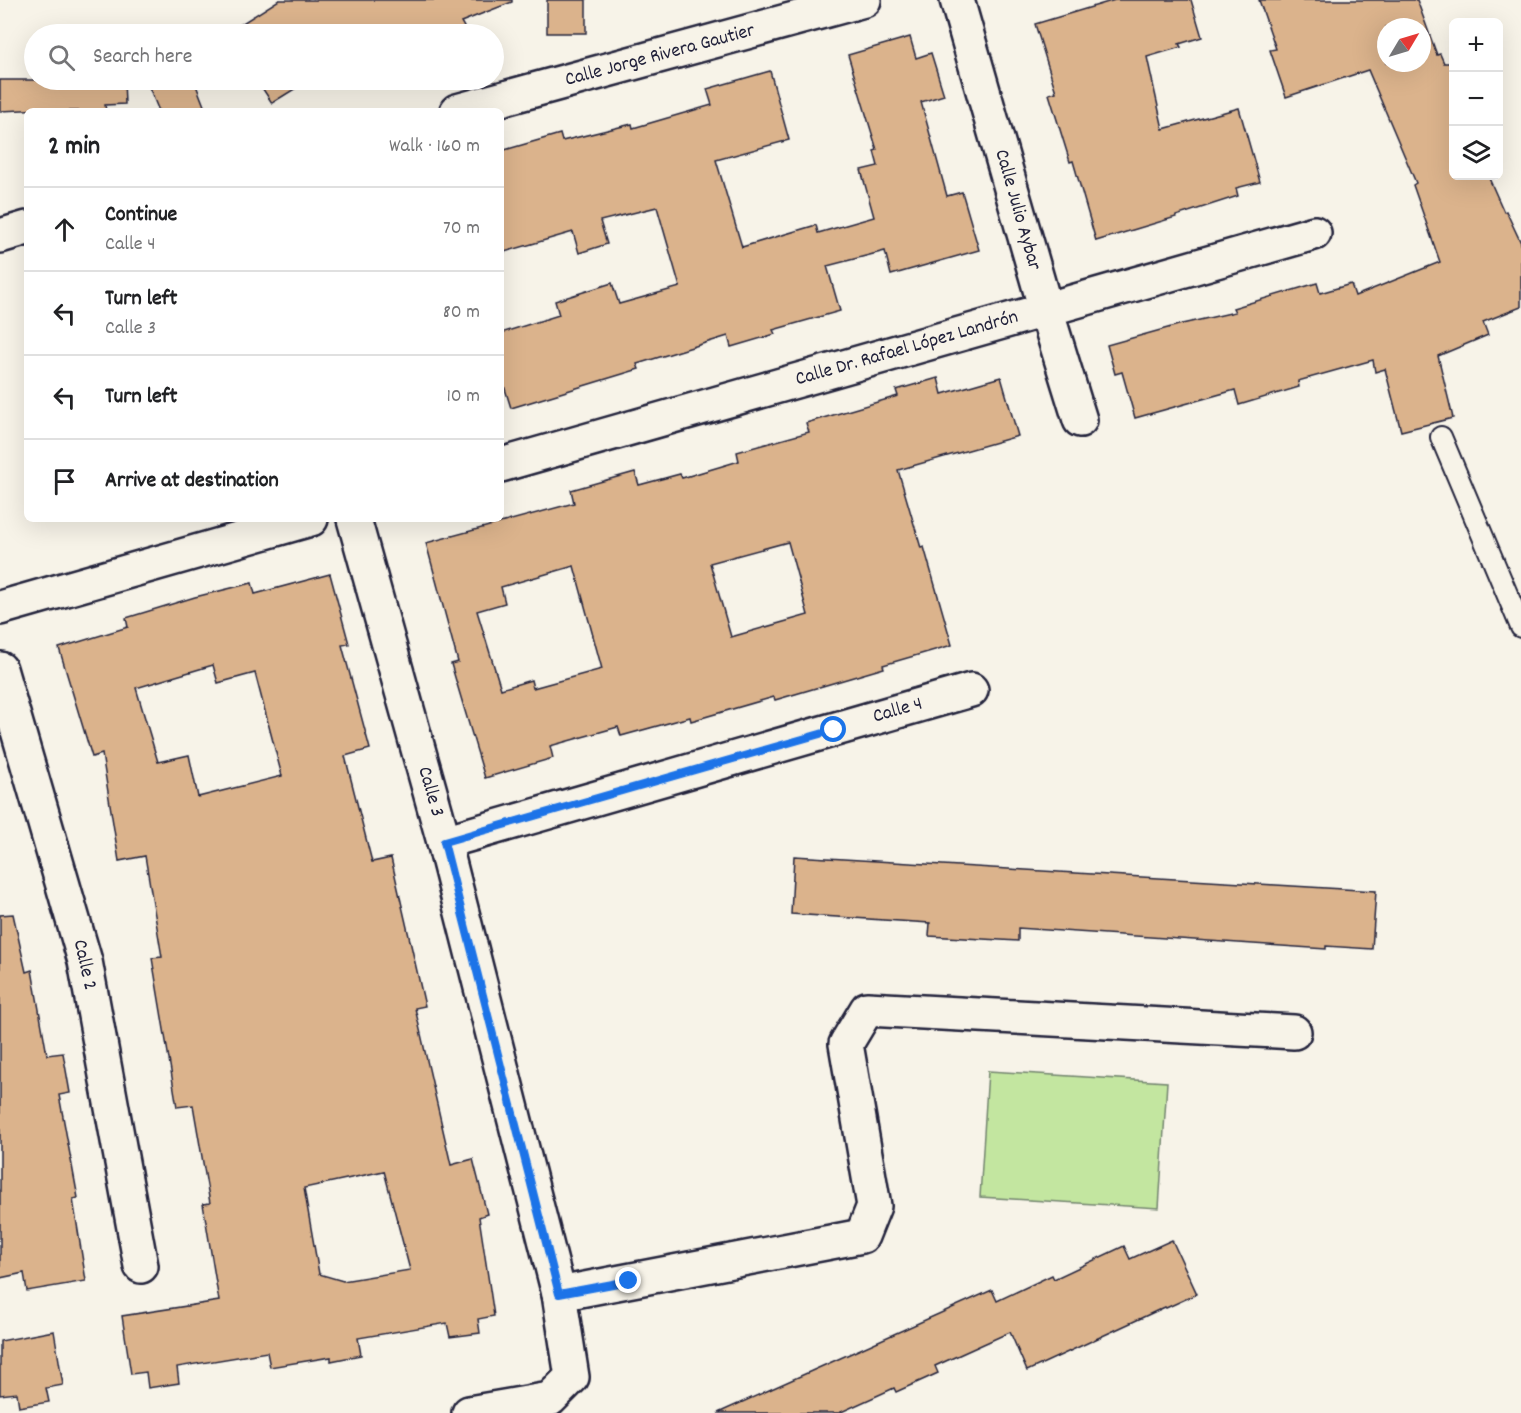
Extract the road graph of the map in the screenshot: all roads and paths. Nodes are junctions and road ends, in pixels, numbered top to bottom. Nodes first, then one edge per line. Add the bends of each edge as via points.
1 (864, 0) edge
2 (957, 0) edge
3 (468, 108) edge
4 (24, 229) edge
5 (1314, 233) dead end
6 (0, 236) edge
7 (1046, 310) junction
8 (1080, 420) dead end
9 (1441, 437) dead end
10 (504, 464) edge
11 (301, 522) edge
12 (355, 522) edge
13 (0, 608) edge
14 (1521, 627) edge
15 (0, 669) edge
16 (971, 690) dead end
17 (444, 842) junction
18 (1294, 1032) dead end
19 (141, 1266) dead end
20 (559, 1294) junction
21 (469, 1413) edge

1 - 3 street, Calle Jorge Rivera Gautier
2 - 7 street, Calle Julio Aybar
4 - 6 street
5 - 7 street, Calle Dr. Rafael López Landrón
7 - 8 street, Calle Julio Aybar
7 - 10 street, Calle Dr. Rafael López Landrón
9 - 14 lane
11 - 13 street
12 - 17 street, Calle 3
15 - 19 street, Calle 2 via 85,962
16 - 17 street, Calle 4
17 - 20 street, Calle 3
18 - 20 street via 867,1009 846,1044 874,1206 862,1236
20 - 21 street, Calle 3 via 572,1377 550,1399

